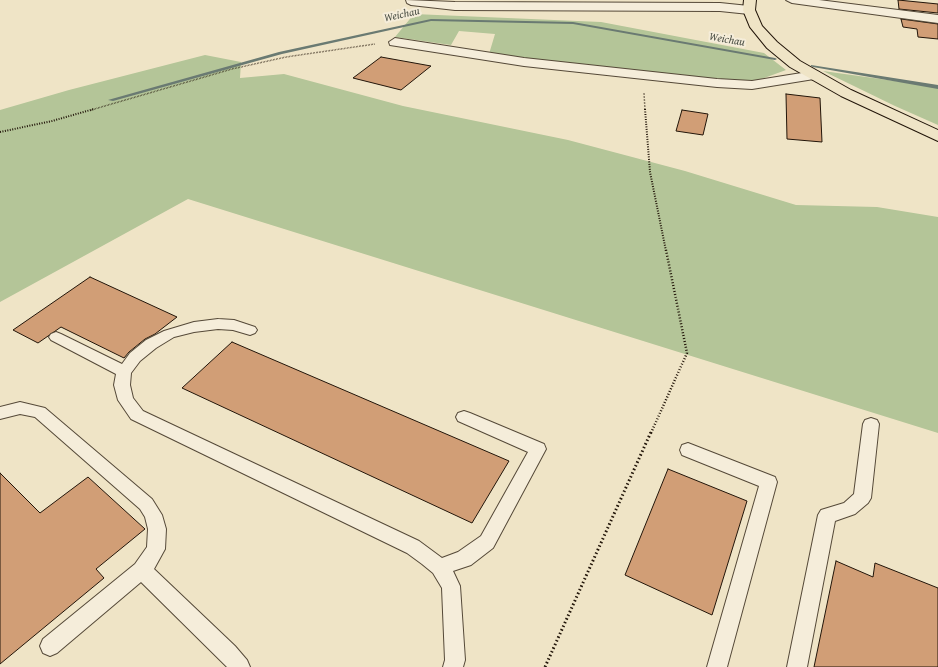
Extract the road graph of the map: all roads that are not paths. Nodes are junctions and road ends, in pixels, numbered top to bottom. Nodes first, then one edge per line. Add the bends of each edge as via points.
1 (580, 0) edge
2 (589, 0) edge
3 (792, 0) edge
4 (411, 1) edge
5 (749, 5) edge
6 (938, 19) edge
7 (395, 42) road end
8 (814, 75) junction
9 (938, 136) edge
10 (250, 330) dead end
11 (56, 337) dead end
12 (124, 372) junction
13 (0, 413) edge
14 (464, 417) dead end
15 (871, 424) dead end
16 (688, 450) dead end
17 (440, 567) junction
18 (142, 570) junction
19 (50, 646) dead end
20 (240, 667) edge
21 (453, 667) edge
22 (717, 667) edge
23 (797, 667) edge

1 - 2 street
3 - 6 street
4 - 5 street via 455,6
5 - 8 main road via 756,27 772,45 795,64
7 - 8 street via 524,62 717,83 752,85
8 - 9 main road
10 - 12 lane via 218,324 169,334 135,357
11 - 12 lane
12 - 17 lane via 122,385 126,400 137,415 413,548
13 - 18 lane via 20,408 40,412 146,504 157,529 156,549
14 - 17 lane via 538,449 487,542 464,559
15 - 23 lane via 862,498 849,509 827,515
16 - 22 lane via 769,482
17 - 21 lane via 451,586 455,660
18 - 19 lane
18 - 20 lane

